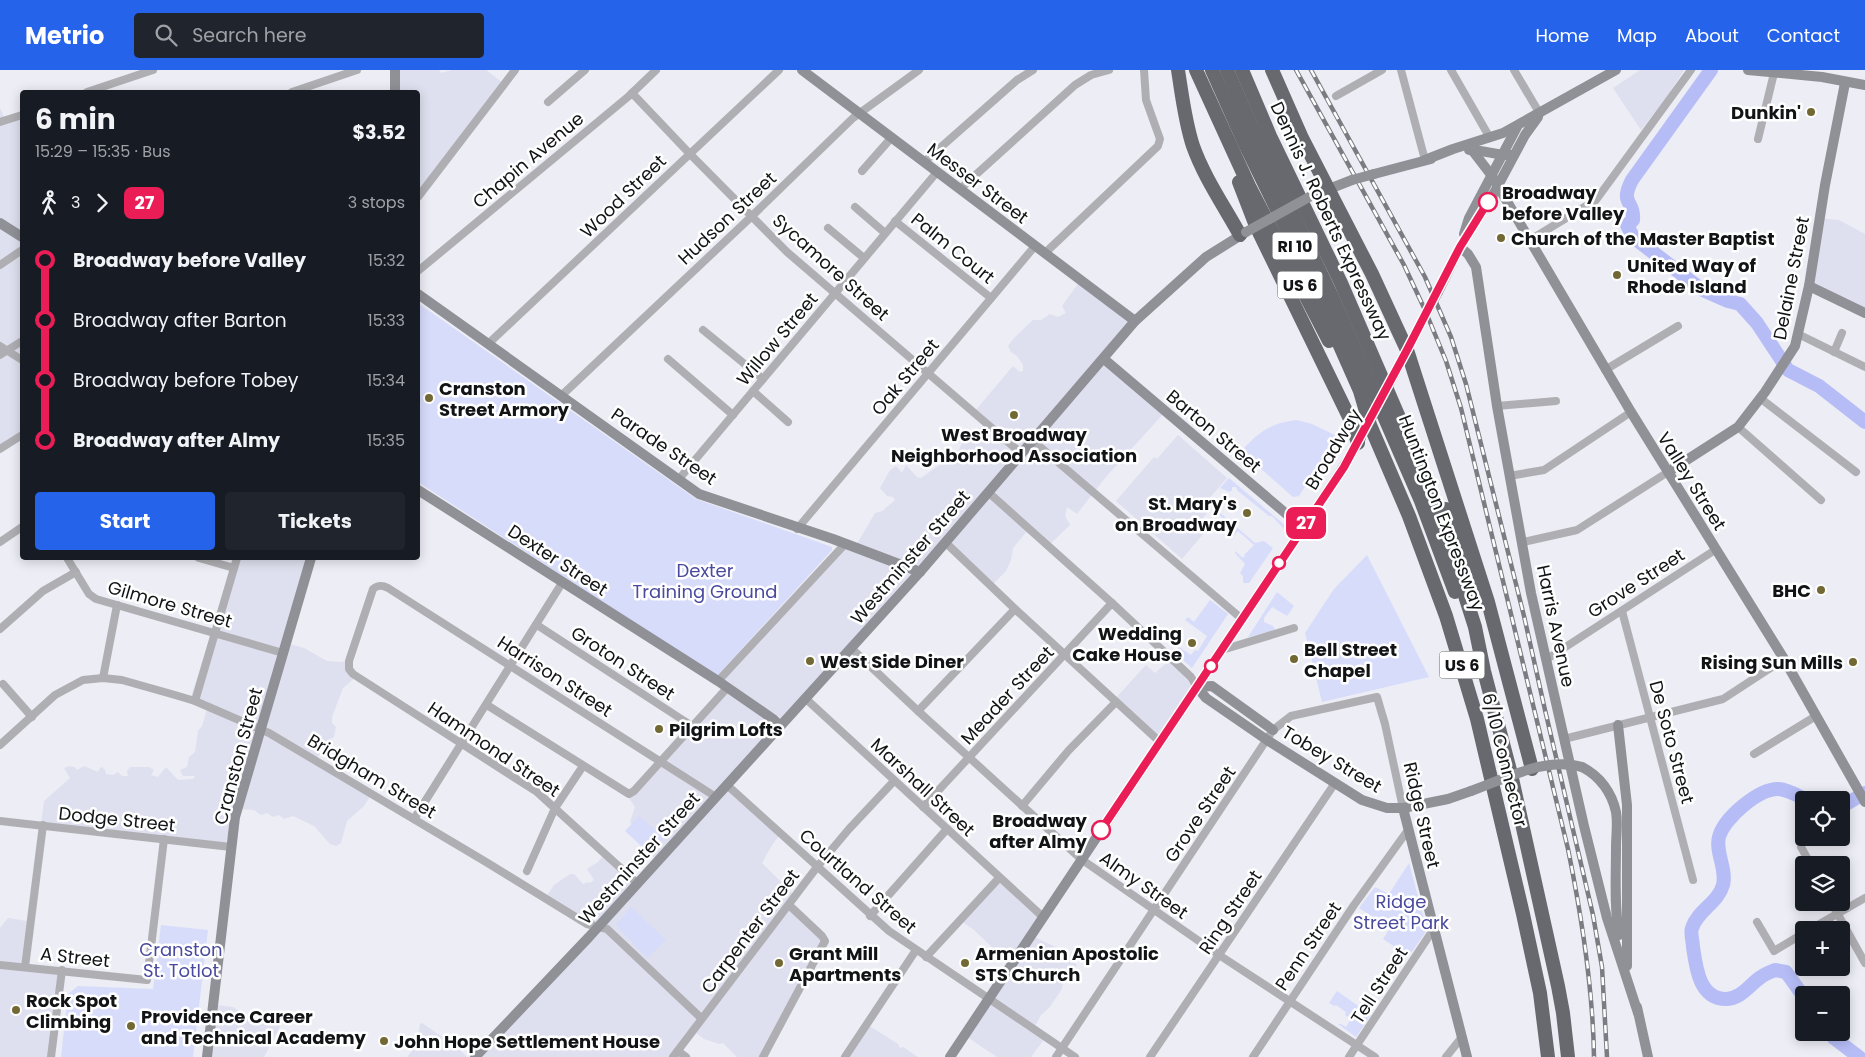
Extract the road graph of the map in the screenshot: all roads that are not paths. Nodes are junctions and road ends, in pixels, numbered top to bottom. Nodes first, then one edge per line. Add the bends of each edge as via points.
1 (153, 70) edge
2 (358, 70) edge
3 (395, 70) edge
4 (515, 70) edge
5 (585, 70) edge
6 (656, 70) edge
7 (779, 70) edge
8 (802, 70) edge
9 (919, 70) edge
10 (1033, 70) edge
11 (1109, 70) edge
12 (1144, 70) edge
13 (1178, 70) edge
14 (1196, 70) edge
15 (1212, 70) edge
16 (1227, 70) edge
17 (1242, 70) edge
18 (1272, 70) edge
19 (1382, 70) edge
20 (1401, 70) edge
21 (1451, 70) edge
22 (1514, 70) edge
23 (1616, 70) edge
24 (1691, 70) edge
25 (1748, 70) edge
26 (1774, 73) junction
27 (1845, 83) junction
28 (1865, 85) edge
29 (93, 90) edge
30 (298, 90) edge
31 (396, 90) edge
32 (632, 93) junction
33 (1336, 96) dead end
34 (548, 102) dead end
35 (859, 113) junction
36 (1540, 114) junction
37 (20, 115) edge
38 (0, 122) edge
39 (1518, 126) junction
40 (892, 138) junction
41 (1490, 138) junction
42 (1758, 139) dead end
43 (1230, 145) junction
44 (1472, 150) junction
45 (689, 153) junction
46 (1514, 155) junction
47 (1502, 156) junction
48 (1425, 160) junction
49 (924, 162) junction
50 (862, 171) dead end
51 (937, 172) junction
52 (1492, 176) junction
53 (1497, 186) junction
54 (1328, 188) junction
55 (960, 189) junction
56 (420, 194) edge
57 (855, 208) dead end
58 (752, 216) junction
59 (896, 221) junction
60 (0, 223) edge
61 (828, 228) dead end
62 (885, 234) junction
63 (1243, 234) junction
64 (20, 236) edge
65 (1530, 240) junction
66 (1035, 246) junction
67 (1460, 247) junction
68 (20, 251) edge
69 (1045, 253) junction
70 (864, 258) junction
71 (0, 264) edge
72 (420, 270) edge
73 (1809, 286) junction
74 (836, 293) junction
75 (420, 295) edge
76 (991, 298) junction
77 (1865, 313) edge
78 (1136, 321) junction
79 (1678, 326) dead end
80 (703, 330) dead end
81 (1842, 333) dead end
82 (1798, 334) junction
83 (20, 343) edge
84 (488, 344) junction
85 (0, 346) edge
86 (1407, 350) junction
87 (8, 351) junction
88 (1834, 352) junction
89 (0, 356) edge
90 (20, 359) edge
91 (668, 359) dead end
92 (1104, 359) junction
93 (1865, 367) edge
94 (1605, 370) junction
95 (929, 372) junction
96 (763, 379) junction
97 (753, 391) junction
98 (561, 396) junction
99 (1760, 398) junction
100 (1556, 401) dead end
101 (1497, 406) junction
102 (1396, 408) junction
103 (1630, 412) junction
104 (733, 416) junction
105 (788, 422) dead end
106 (1738, 427) junction
107 (1364, 433) junction
108 (20, 436) edge
109 (1032, 440) junction
110 (0, 449) edge
111 (1021, 453) junction
112 (1668, 472) junction
113 (1856, 472) dead end
114 (1509, 476) junction
115 (679, 479) junction
116 (420, 491) edge
117 (988, 492) junction
118 (1821, 500) dead end
119 (20, 528) edge
120 (1303, 528) junction
121 (798, 529) junction
122 (0, 542) edge
123 (945, 542) junction
124 (1523, 542) junction
125 (844, 544) junction
126 (1716, 550) junction
127 (68, 560) edge
128 (206, 560) edge
129 (236, 560) edge
130 (310, 560) edge
131 (234, 568) junction
132 (76, 572) junction
133 (920, 572) junction
134 (562, 583) junction
135 (1112, 603) junction
136 (117, 605) junction
137 (1014, 609) junction
138 (1622, 611) junction
139 (1242, 619) junction
140 (1494, 624) junction
141 (537, 625) junction
142 (1294, 628) dead end
143 (0, 629) edge
144 (215, 632) junction
145 (851, 648) junction
146 (1222, 650) junction
147 (284, 653) junction
148 (1065, 654) junction
149 (1547, 659) junction
150 (1784, 659) junction
151 (512, 666) junction
152 (349, 669) joint
153 (1484, 671) junction
154 (103, 678) junction
155 (3, 684) dead end
156 (722, 684) junction
157 (1197, 687) junction
158 (1377, 697) joint
159 (805, 698) junction
160 (195, 701) junction
161 (1116, 702) junction
162 (487, 705) junction
163 (918, 711) junction
164 (1816, 716) junction
165 (32, 717) junction
166 (1650, 717) junction
167 (1618, 725) junction
168 (692, 726) junction
169 (780, 726) junction
170 (261, 730) junction
171 (1273, 730) junction
172 (1564, 739) junction
173 (1267, 740) junction
174 (1160, 742) junction
175 (462, 743) junction
176 (0, 745) edge
177 (1754, 754) dead end
178 (970, 757) junction
179 (660, 761) junction
180 (583, 766) junction
181 (1532, 769) junction
182 (894, 781) junction
183 (1334, 783) junction
184 (727, 785) junction
185 (716, 797) junction
186 (1865, 802) edge
187 (1022, 806) junction
188 (924, 807) junction
189 (556, 808) junction
190 (1403, 808) junction
191 (414, 819) junction
192 (0, 821) edge
193 (43, 825) junction
194 (947, 829) junction
195 (1408, 830) junction
196 (164, 838) junction
197 (231, 847) junction
198 (1801, 847) dead end
199 (1806, 856) edge
200 (1081, 859) junction
201 (817, 867) junction
202 (527, 871) dead end
203 (999, 878) junction
204 (1693, 880) dead end
205 (637, 883) junction
206 (1865, 898) edge
207 (789, 905) junction
208 (1154, 910) junction
209 (1836, 911) edge
210 (1837, 914) junction
211 (870, 916) junction
212 (1043, 917) junction
213 (1825, 921) edge
214 (1757, 922) dead end
215 (597, 927) junction
216 (1434, 930) junction
217 (1795, 938) edge
218 (916, 950) junction
219 (1219, 955) junction
220 (926, 956) junction
221 (1626, 962) junction
222 (1865, 963) edge
223 (0, 965) edge
224 (25, 967) junction
225 (62, 970) junction
226 (988, 999) junction
227 (1289, 1002) junction
228 (1638, 1013) junction
229 (702, 1018) junction
230 (1462, 1038) junction
231 (1357, 1045) junction
232 (1062, 1048) junction
233 (675, 1054) edge
234 (51, 1057) edge
235 (207, 1057) edge
236 (475, 1057) edge
237 (686, 1057) edge
238 (763, 1057) edge
239 (845, 1057) edge
240 (950, 1057) edge
241 (1056, 1057) edge
242 (1075, 1057) edge
243 (1150, 1057) edge
244 (1253, 1057) edge
245 (1349, 1057) edge
246 (1375, 1057) edge
247 (1448, 1057) edge
248 (1467, 1057) edge
249 (1548, 1057) edge
250 (1568, 1057) edge
251 (1648, 1057) edge

1 - 29 street
2 - 30 street
3 - 31 main road
4 - 56 street
5 - 34 street
6 - 32 street, Chapin Avenue
7 - 45 street, Wood Street
8 - 35 main road, Messer Street
9 - 35 street, Hudson Street
10 - 49 street via 1017,80
11 - 55 street via 1091,75 1075,85
12 - 69 street via 1146,100 1159,144
13 - 63 highway via 1192,145
14 - 43 highway, US 6
15 - 107 highway, Huntington Expressway / RI 10 via 1301,257 1360,391
16 - 153 highway, Huntington Expressway / RI 10 via 1328,287 1415,488
17 - 102 highway, Dennis J. Roberts Expressway / US 6
18 - 54 highway
19 - 33 street
20 - 48 street
21 - 41 street
22 - 36 street
23 - 36 main road, Westminster Street
24 - 65 street via 1592,204
25 - 26 main road
26 - 27 main road via 1822,77
26 - 42 street
27 - 28 main road
27 - 73 main road, Delaine Street
32 - 45 street, Sycamore Street
32 - 72 street, Chapin Avenue
35 - 40 main road, Messer Street
35 - 58 street, Hudson Street
36 - 39 main road, Westminster Street
36 - 46 main road, Broadway
37 - 38 street
39 - 41 main road, Westminster Street
39 - 47 main road, Broadway
40 - 49 main road, Messer Street
40 - 50 street
41 - 48 main road, Westminster Street
43 - 107 highway, US 6 via 1322,328 1353,395
43 - 107 highway via 1249,209 1350,419
44 - 47 main road, Westminster Street
44 - 48 main road, Westminster Street
44 - 52 main road, Valley Street
45 - 58 street, Sycamore Street
45 - 84 street, Wood Street
46 - 47 main road, Westminster Street
46 - 53 main road, Broadway
47 - 52 main road, Broadway
48 - 54 main road, Westminster Street, bridge
49 - 51 main road, Messer Street
51 - 55 main road, Messer Street
51 - 59 street, Willow Street
52 - 53 main road, Valley Street
52 - 67 main road, Broadway via 1469,218
53 - 65 main road, Valley Street
53 - 67 main road, Broadway
54 - 63 main road, Westminster Street, bridge
54 - 86 highway
55 - 66 main road, Messer Street
57 - 62 street
58 - 74 street, Sycamore Street via 787,252
58 - 98 street, Hudson Street
59 - 62 street, Willow Street
59 - 76 street, Palm Court
60 - 64 main road
61 - 70 street
62 - 70 street, Willow Street
63 - 78 main road, Westminster Street via 1199,262
65 - 94 main road, Valley Street
66 - 69 main road, Messer Street
66 - 76 street, Oak Street
67 - 86 main road, Broadway, bridge
67 - 101 main road, Harris Avenue via 1476,267
68 - 71 street
69 - 78 main road, Messer Street
70 - 74 street, Willow Street
73 - 77 main road
73 - 82 main road, Delaine Street
74 - 95 street, Sycamore Street
74 - 96 street, Willow Street
75 - 84 main road, Parade Street
76 - 95 street, Oak Street
78 - 92 main road, Westminster Street
79 - 94 street
80 - 96 street
81 - 88 street
82 - 88 street
82 - 99 main road, Delaine Street via 1793,352
83 - 87 street
84 - 98 main road, Parade Street
85 - 87 street
86 - 107 main road, Broadway, bridge
86 - 140 highway
87 - 89 street
87 - 90 street
88 - 93 street
91 - 104 street
92 - 109 main road, Westminster Street
92 - 120 main road, Barton Street
94 - 103 main road, Valley Street
95 - 111 street, Sycamore Street
95 - 121 street, Oak Street
96 - 97 street, Willow Street
97 - 104 street, Willow Street
97 - 105 street
98 - 115 main road, Parade Street
99 - 106 main road, Delaine Street
99 - 113 street
100 - 101 street
101 - 114 main road, Harris Avenue
102 - 140 highway via 1418,445
102 - 153 highway, Dennis J. Roberts Expressway / US 6 via 1455,562 1475,627
103 - 112 main road, Valley Street
103 - 114 street via 1544,470
104 - 115 street, Willow Street
106 - 112 main road, Delaine Street
106 - 118 street
107 - 120 main road, Broadway
107 - 249 highway, 6/10 Connector / US 6 via 1428,566 1470,693 1529,941
108 - 110 street
109 - 111 main road, Westminster Street
109 - 139 street
111 - 117 main road, Westminster Street
112 - 124 street, Delaine Street via 1577,530
112 - 126 main road, Valley Street
114 - 124 main road, Harris Avenue
115 - 121 main road, Parade Street via 699,494
116 - 134 main road, Dexter Street
117 - 123 main road, Westminster Street
117 - 135 street, Tobey Street
119 - 122 street
120 - 139 main road, Broadway
121 - 125 main road, Parade Street
123 - 133 main road, Westminster Street
123 - 137 street
124 - 149 main road, Harris Avenue
125 - 133 main road, Parade Street
125 - 156 street
126 - 138 street, Grove Street
126 - 150 main road, Valley Street
127 - 132 street, Gilmore Street
128 - 131 street
129 - 131 street
130 - 147 main road, Cranston Street
131 - 144 street
132 - 136 street, Gilmore Street via 92,596
132 - 143 street via 43,591
133 - 145 main road, Westminster Street
134 - 141 street
134 - 156 main road, Dexter Street
135 - 148 street, Meader Street
135 - 157 street, Tobey Street via 1191,677
136 - 144 street, Gilmore Street
136 - 154 street
137 - 148 street
137 - 163 street
138 - 149 street, Grove Street
138 - 166 street, De Soto Street
139 - 146 main road, Broadway
140 - 181 highway
141 - 151 street
141 - 168 street, Groton Street
142 - 146 street
144 - 147 street, Gilmore Street
144 - 160 street
145 - 159 main road, Westminster Street
145 - 163 street, Almy Street
146 - 157 main road, Broadway
147 - 170 main road, Cranston Street
148 - 161 street
148 - 178 street, Meader Street
149 - 172 main road, Harris Avenue
150 - 164 main road, Valley Street
150 - 166 street via 1723,699
151 - 152 street, Harrison Street via 382,585 373,589 367,604
151 - 162 street
151 - 179 street, Harrison Street
152 - 175 street, Hammond Street
153 - 250 highway, 6/10 Connector / US 6 via 1511,774 1558,986
154 - 160 street, Bridgham Street via 122,680
154 - 165 street, Bridgham Street via 83,680 69,686
155 - 165 street
156 - 168 street
156 - 169 main road, Dexter Street
157 - 171 main road, Tobey Street via 1212,686
157 - 173 main road, Tobey Street via 1206,698
157 - 174 main road, Broadway
158 - 171 street, Grove Street via 1291,716
158 - 190 street, Ridge Street
159 - 169 main road, Westminster Street
159 - 182 street, Marshall Street
160 - 170 street, Bridgham Street
161 - 174 street
161 - 187 street via 1069,750
162 - 175 street
162 - 180 street
163 - 178 street, Almy Street
164 - 177 street
164 - 186 main road, Valley Street
165 - 176 street, Bridgham Street
166 - 167 street
166 - 204 street, De Soto Street
167 - 172 street
167 - 221 main road, Harris Avenue via 1627,805
168 - 179 street
169 - 184 main road, Westminster Street
170 - 191 street, Bridgham Street
170 - 197 main road, Cranston Street via 235,817
171 - 173 street, Grove Street
172 - 228 main road, Harris Avenue via 1608,918
173 - 183 main road, Tobey Street
173 - 208 street, Grove Street
174 - 200 main road, Broadway
175 - 189 street, Hammond Street
175 - 191 street
178 - 187 street, Almy Street
178 - 188 street, Meader Street
179 - 180 street via 629,794
179 - 185 street, Harrison Street
180 - 189 street
181 - 190 main road, Tobey Street, bridge via 1448,799
181 - 221 main road, Tobey Street, bridge via 1562,763 1582,768 1602,782 1609,793 1617,814 1615,905
182 - 188 street, Marshall Street
182 - 201 street, Carpenter Street
183 - 190 main road, Tobey Street via 1362,800 1386,808
183 - 219 street, Ring Street
184 - 185 main road, Westminster Street
184 - 201 street, Courtland Street
185 - 205 main road, Westminster Street
187 - 200 street, Almy Street
188 - 194 street, Marshall Street
189 - 202 street
189 - 205 street, Hammond Street
190 - 195 main road, Ridge Street
191 - 215 street, Bridgham Street
192 - 193 street, Dodge Street
193 - 196 street, Dodge Street
193 - 224 street
194 - 203 street, Marshall Street
194 - 211 street
195 - 216 main road, Ridge Street
195 - 227 street, Penn Street
196 - 197 street, Dodge Street
196 - 225 street, A Street via 147,980
197 - 235 main road, Cranston Street
198 - 199 street
200 - 208 street, Almy Street
200 - 212 main road, Broadway
201 - 207 street, Carpenter Street
201 - 211 street, Courtland Street
203 - 212 street, Marshall Street
203 - 220 street
205 - 215 main road, Westminster Street
206 - 210 street
207 - 229 street, Carpenter Street
207 - 238 street via 824,941
208 - 219 street, Almy Street
208 - 232 street, Grove Street
209 - 210 street
210 - 213 street
210 - 222 street
211 - 218 street, Courtland Street
212 - 226 main road, Broadway
214 - 217 street via 1774,951
215 - 229 street, Bridgham Street via 607,929
215 - 236 main road, Westminster Street
216 - 230 main road, Ridge Street
216 - 231 street, Tell Street
218 - 220 street, Courtland Street
218 - 239 street
219 - 227 street, Almy Street
219 - 243 street, Ring Street
220 - 226 street, Courtland Street
221 - 228 main road, Harris Avenue
223 - 224 street, A Street
224 - 225 street, A Street
225 - 234 street
226 - 232 street, Courtland Street
226 - 240 main road, Broadway
227 - 231 street, Almy Street
227 - 244 street, Penn Street
228 - 251 main road, Harris Avenue
229 - 233 street, Carpenter Street
230 - 247 street
230 - 248 main road, Ridge Street
231 - 245 street, Tell Street
231 - 246 street, Almy Street
232 - 241 street, Grove Street
232 - 242 street, Courtland Street
233 - 237 street

